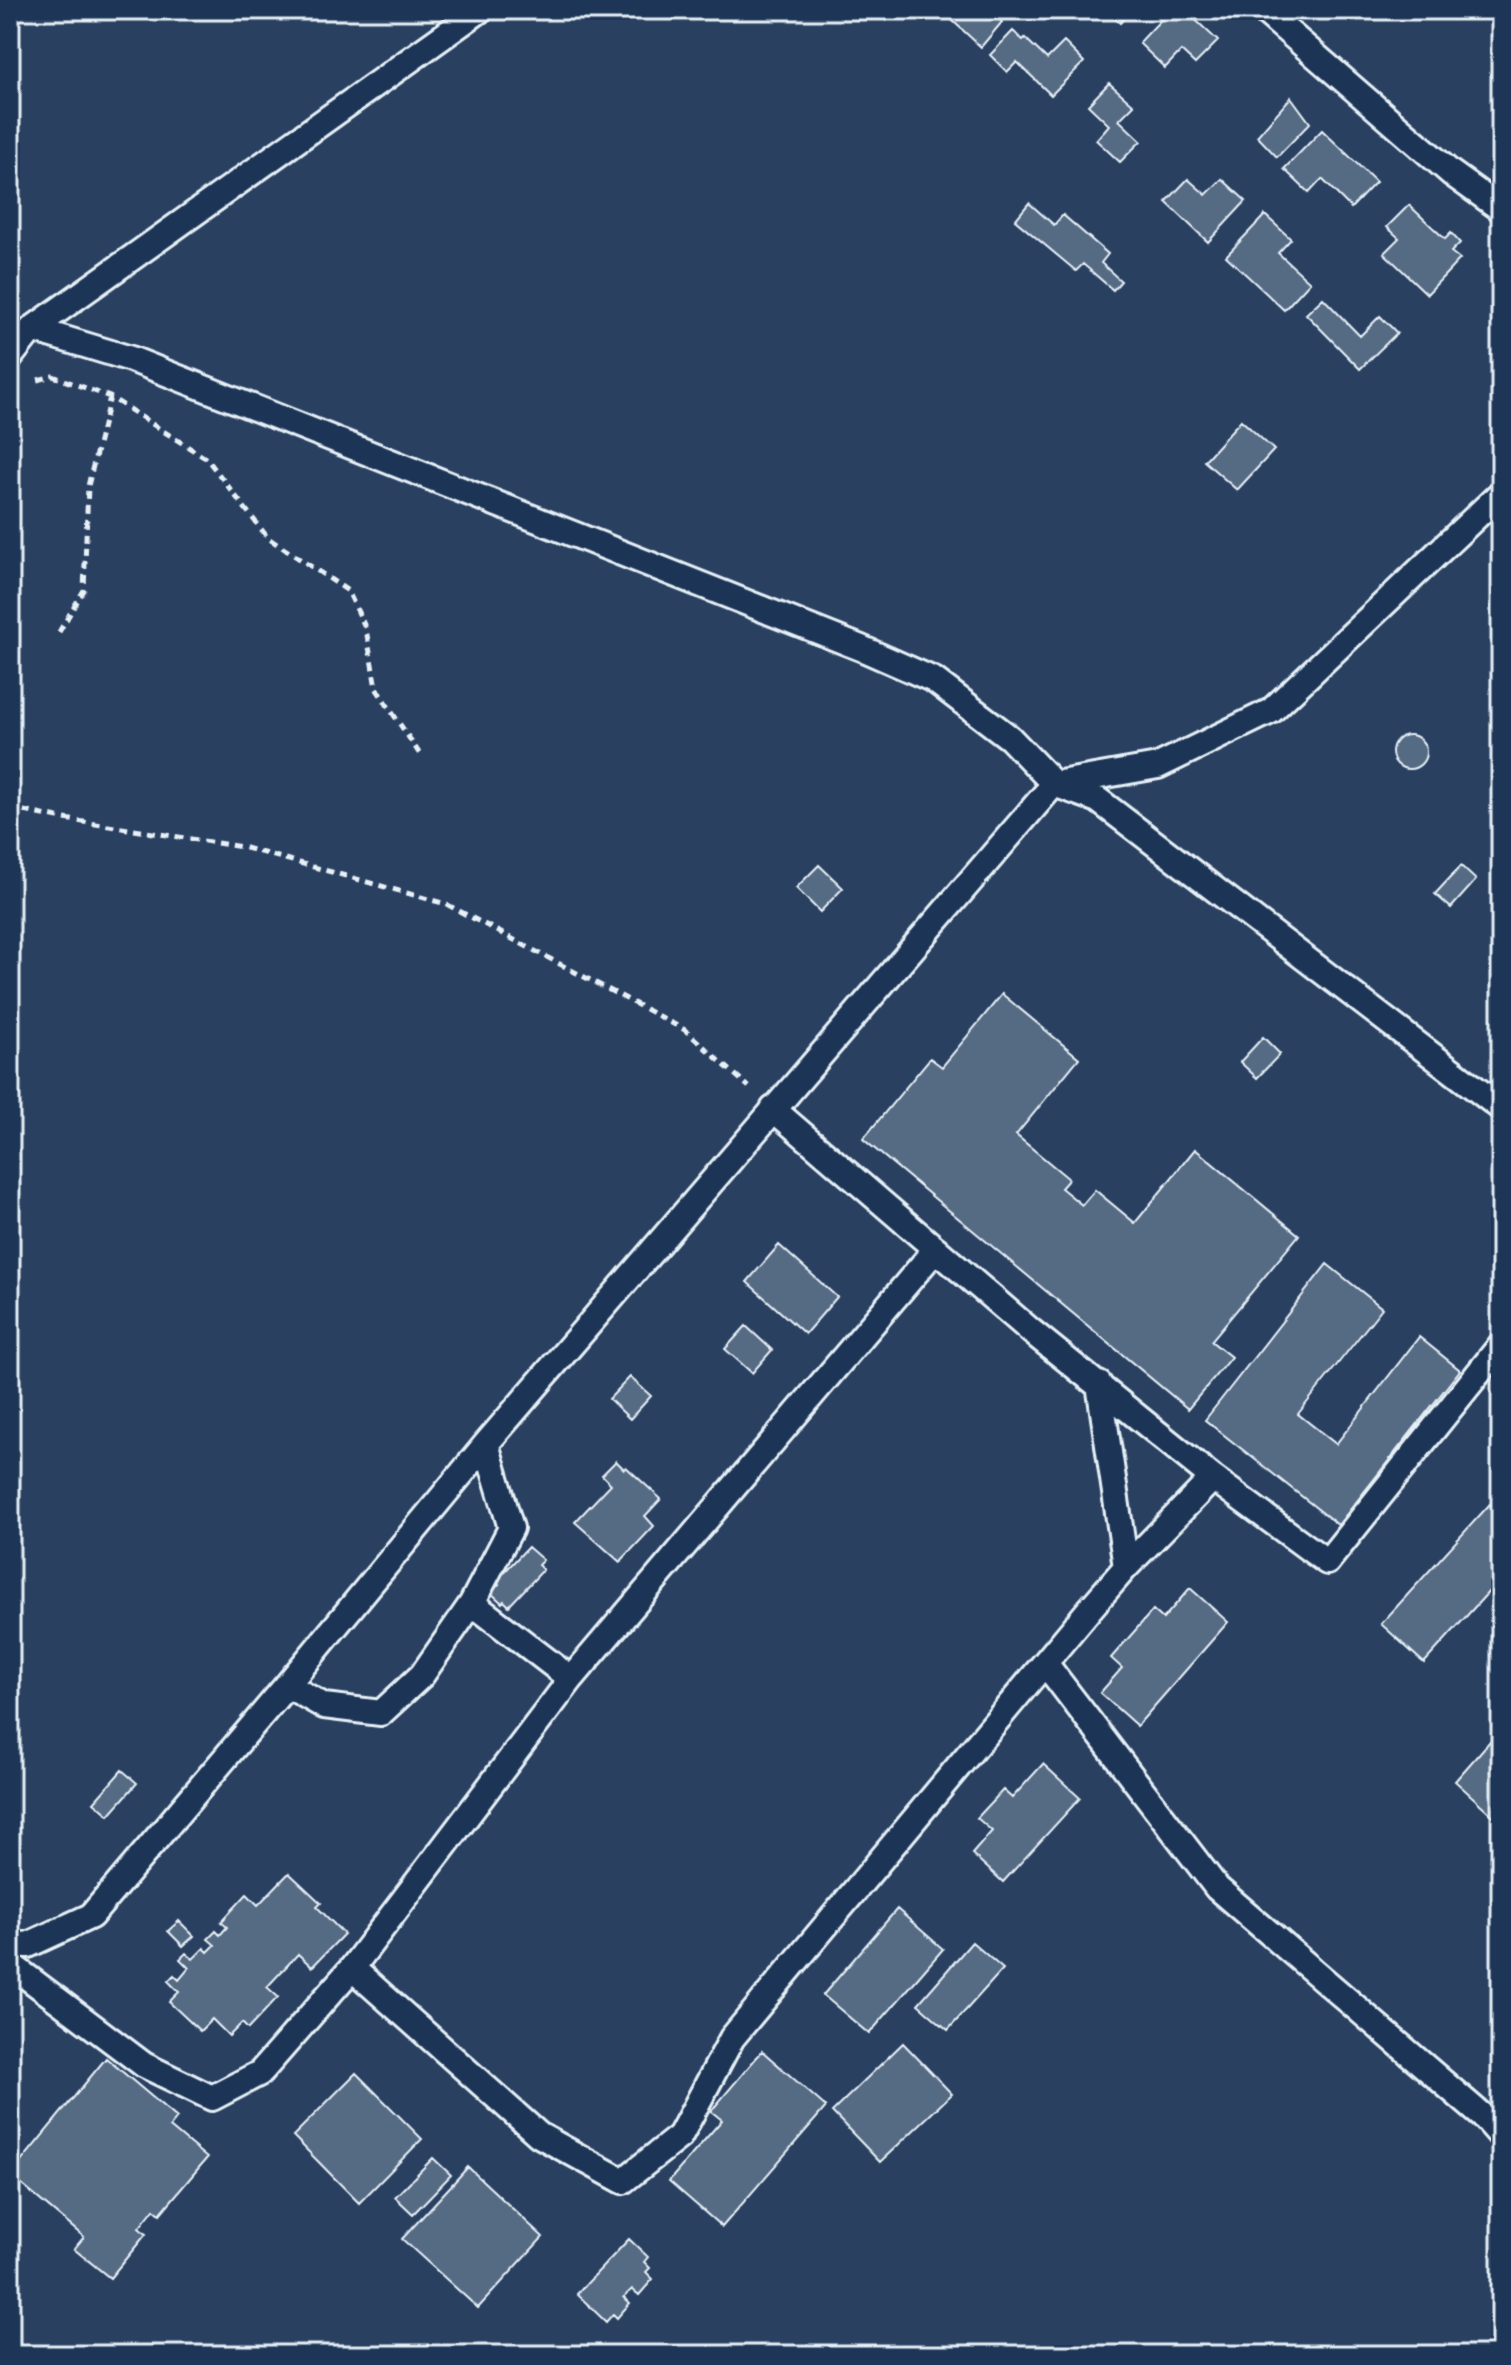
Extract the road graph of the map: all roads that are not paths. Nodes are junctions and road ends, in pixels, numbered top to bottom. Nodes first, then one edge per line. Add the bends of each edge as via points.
1 (480, 10) edge
2 (1263, 10) edge
3 (1501, 209) edge
4 (32, 329) junction
5 (10, 357) edge
6 (1501, 493) edge
7 (1054, 784) junction
8 (1501, 1108) edge
9 (773, 1109) junction
10 (936, 1249) junction
11 (1501, 1345) edge
12 (1099, 1384) junction
13 (486, 1444) junction
14 (1213, 1478) junction
15 (1126, 1567) junction
16 (472, 1603) junction
17 (1045, 1663) junction
18 (571, 1679) junction
19 (287, 1685) junction
20 (10, 1944) edge
21 (10, 1964) edge
22 (352, 1968) junction
23 (1501, 2136) edge

1 - 4 lane
2 - 3 lane via 1451,173
4 - 5 lane
4 - 7 lane via 131,359 934,680 1010,738
6 - 7 lane via 1271,711 1158,766
7 - 8 lane via 1098,800
7 - 9 lane
9 - 10 lane
9 - 13 lane
10 - 12 lane
10 - 18 lane
11 - 14 lane via 1327,1562
12 - 14 lane
12 - 15 lane
13 - 16 lane via 511,1528
13 - 19 lane
14 - 15 lane
15 - 17 lane
16 - 18 lane
16 - 19 lane via 422,1675 381,1713 324,1706
17 - 22 lane via 732,2038 680,2136 623,2181 539,2135
17 - 23 lane via 1217,1888
18 - 22 lane
19 - 20 lane via 91,1916 28,1945
21 - 22 lane via 144,2065 212,2098 260,2073

